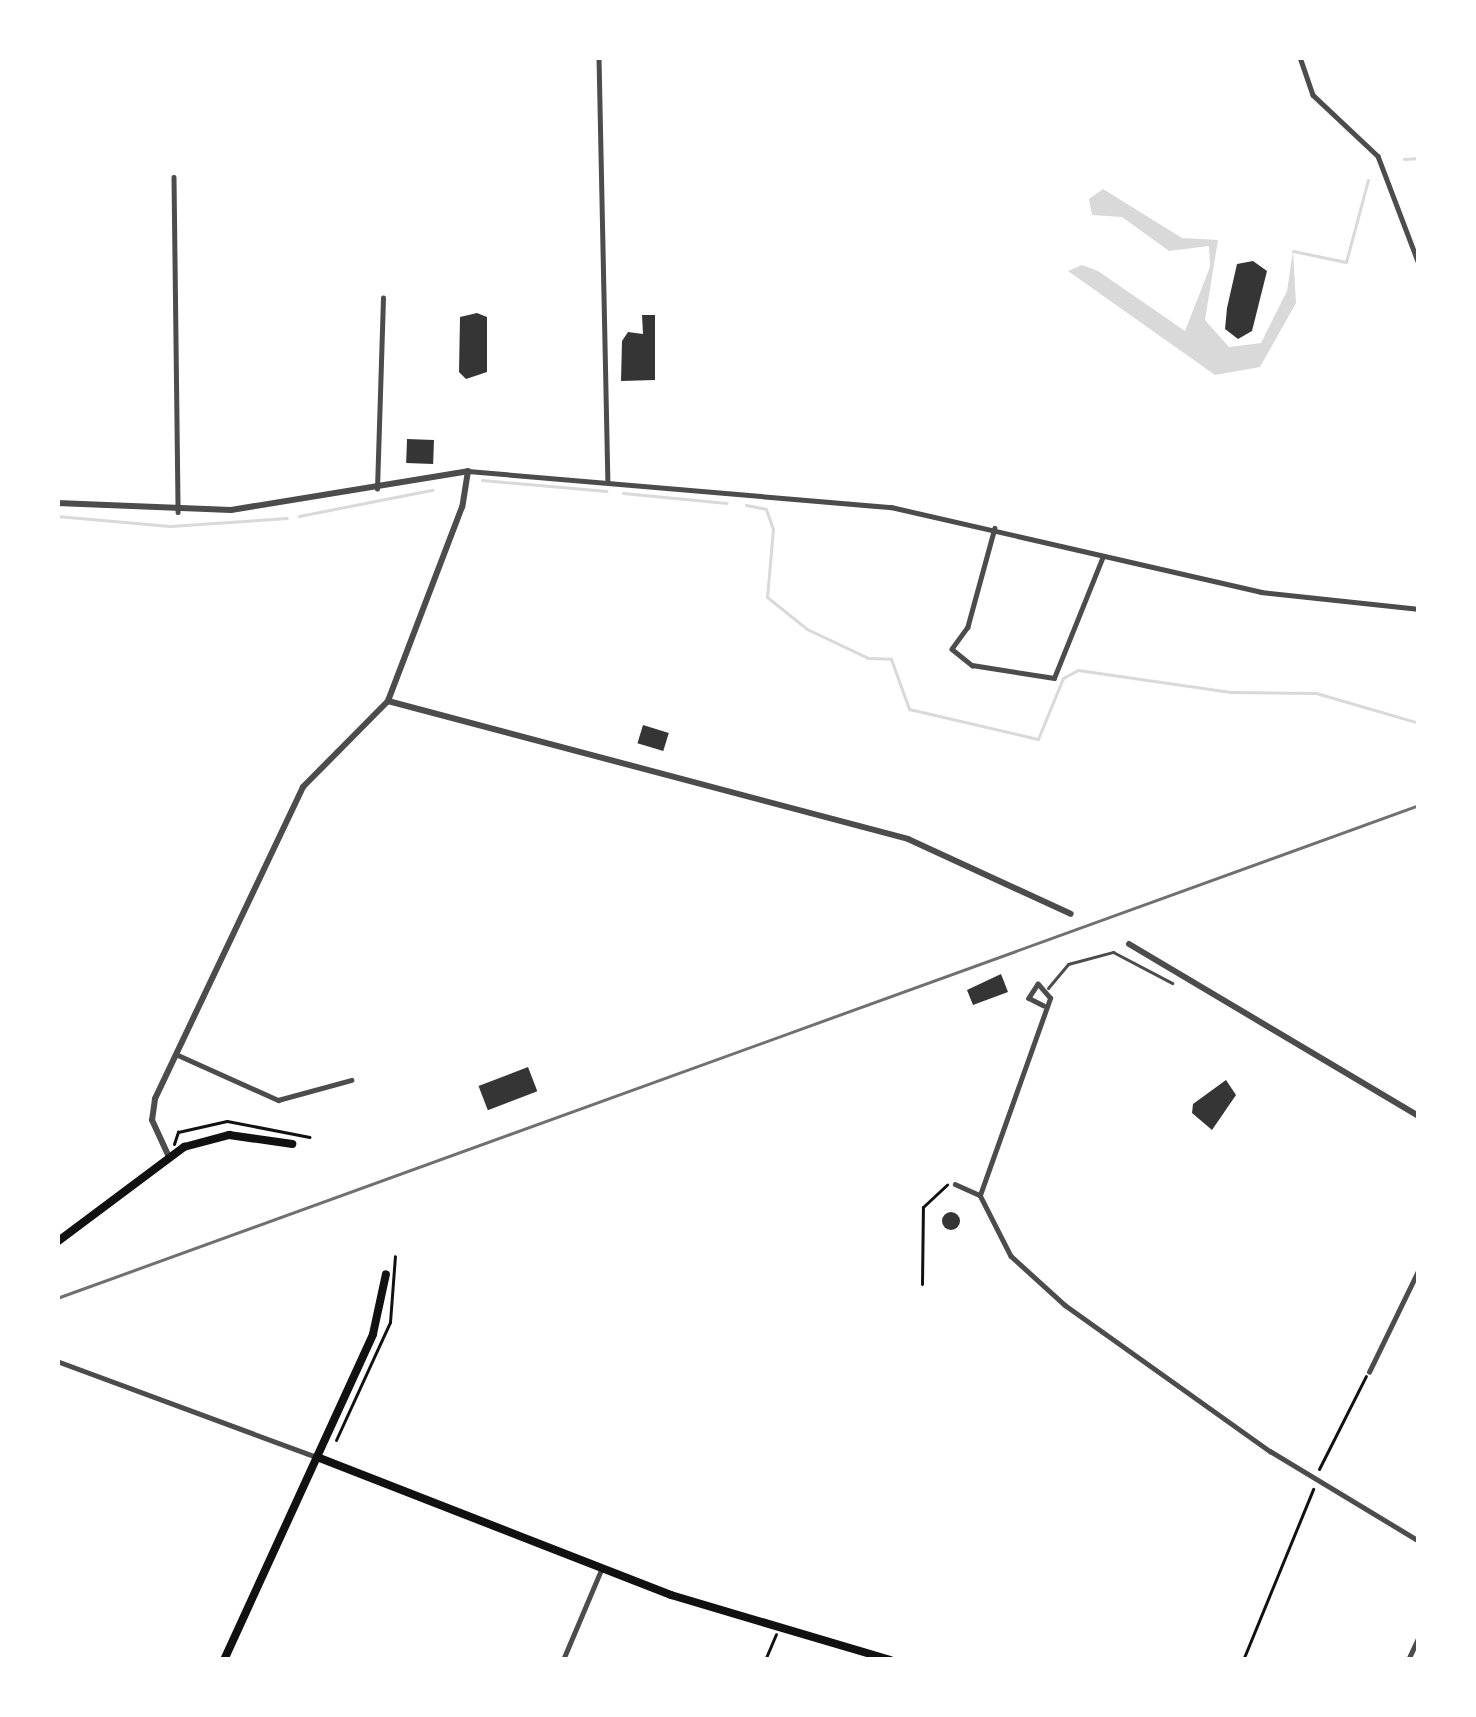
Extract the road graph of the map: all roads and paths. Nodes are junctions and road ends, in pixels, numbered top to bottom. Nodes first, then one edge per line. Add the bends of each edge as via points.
1 (599, 57) edge
2 (1300, 57) edge
3 (174, 176) dead end
4 (1419, 264) edge
5 (383, 298) dead end
6 (468, 471) junction
7 (608, 480) junction
8 (376, 489) junction
9 (57, 503) edge
10 (178, 512) junction
11 (995, 528) junction
12 (1103, 556) junction
13 (1419, 609) edge
14 (388, 700) junction
15 (1070, 914) dead end
16 (1130, 944) dead end
17 (1172, 983) dead end
18 (1048, 988) junction
19 (1043, 1005) junction
20 (177, 1054) junction
21 (351, 1080) dead end
22 (1419, 1116) edge
23 (292, 1144) dead end
24 (169, 1157) junction
25 (955, 1184) joint
26 (980, 1195) junction
27 (57, 1242) edge
28 (1419, 1269) edge
29 (386, 1274) dead end
30 (922, 1284) dead end
31 (57, 1360) edge
32 (1370, 1372) joint
33 (316, 1457) junction
34 (1315, 1480) junction
35 (1419, 1541) edge
36 (601, 1570) junction
37 (778, 1629) junction
38 (1419, 1636) edge
39 (224, 1660) edge
40 (563, 1660) edge
41 (765, 1660) edge
42 (892, 1660) edge
43 (1243, 1660) edge
44 (1408, 1660) edge

1 - 7 street
2 - 4 street via 1313,94 1378,156
3 - 10 street
5 - 8 street
6 - 7 street
6 - 8 street
6 - 14 street via 462,507
7 - 11 street via 891,507
8 - 10 street
9 - 10 street
11 - 12 street
11 - 12 street via 968,627 952,649 972,665 1054,678
12 - 13 street via 1261,592
14 - 15 street via 908,839
14 - 20 street via 303,787
16 - 22 street
17 - 18 lane via 1113,952 1068,964
18 - 19 street
18 - 19 street via 1029,991 1033,1004
19 - 26 street
20 - 21 street via 278,1100
20 - 24 street via 152,1120
23 - 24 main road via 229,1135
24 - 27 main road
25 - 26 street
25 - 30 path via 937,1187 922,1207
26 - 34 street via 994,1232 1039,1285
28 - 32 street
29 - 33 main road via 373,1334
31 - 33 street
32 - 34 path
33 - 36 main road
33 - 39 main road
34 - 35 street
34 - 43 path
36 - 37 main road
36 - 40 street
37 - 41 path
37 - 42 main road
38 - 44 street

